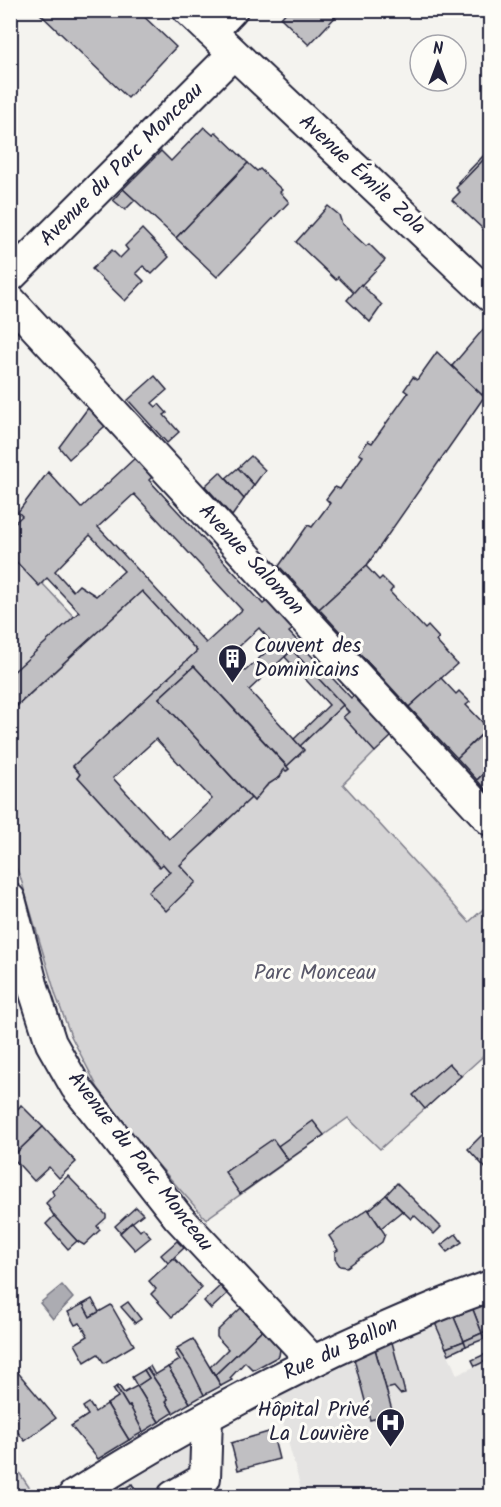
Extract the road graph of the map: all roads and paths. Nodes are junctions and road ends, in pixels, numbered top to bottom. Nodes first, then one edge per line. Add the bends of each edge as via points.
1 (188, 10) edge
2 (232, 10) edge
3 (211, 33) junction
4 (233, 54) junction
5 (10, 277) edge
6 (490, 296) edge
7 (10, 300) edge
8 (490, 820) edge
9 (10, 899) edge
10 (490, 1286) edge
11 (312, 1360) junction
12 (207, 1417) junction
13 (73, 1497) edge
14 (173, 1497) edge

1 - 3 street, Avenue Émile Zola
2 - 3 street
3 - 4 street, Avenue Émile Zola
4 - 5 street, Avenue du Parc Monceau
4 - 6 street, Avenue Émile Zola
7 - 8 street, Avenue Salomon
9 - 11 street, Avenue du Parc Monceau via 51,1043 76,1087 178,1217
10 - 11 street, Rue du Ballon
11 - 12 street, Rue du Ballon
12 - 13 street, Rue du Ballon
12 - 14 street via 205,1478

